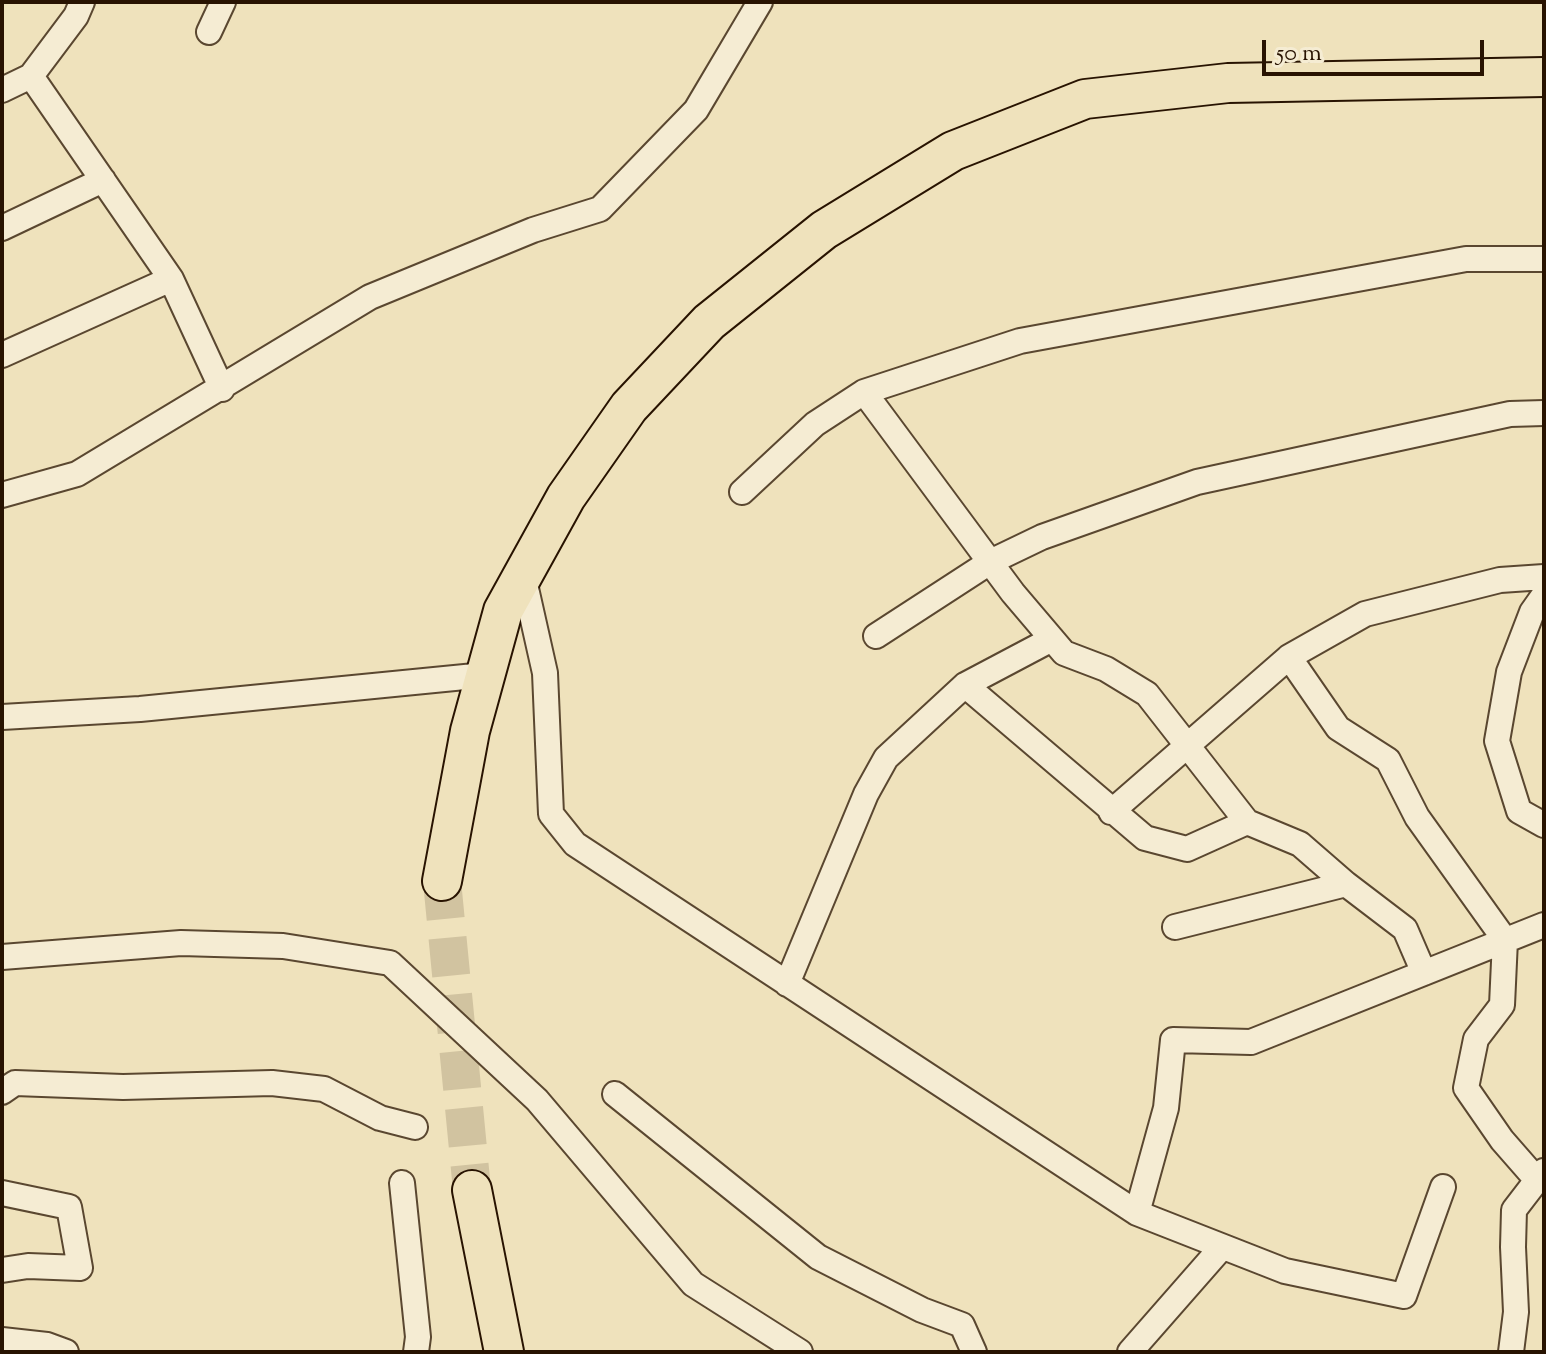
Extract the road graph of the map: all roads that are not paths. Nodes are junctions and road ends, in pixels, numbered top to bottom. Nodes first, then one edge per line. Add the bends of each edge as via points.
1 (82, 2) edge
2 (223, 2) edge
3 (760, 2) edge
4 (209, 32) dead end
5 (31, 76) junction
6 (1544, 77) edge
7 (2, 90) edge
8 (103, 180) junction
9 (2, 228) edge
10 (1544, 259) edge
11 (171, 279) junction
12 (2, 355) edge
13 (222, 389) junction
14 (864, 392) junction
15 (1544, 413) edge
16 (742, 492) dead end
17 (2, 495) edge
18 (990, 562) junction
19 (523, 575) junction
20 (1544, 577) edge
21 (1544, 595) edge
22 (876, 636) dead end
23 (1052, 639) junction
24 (1289, 657) junction
25 (485, 675) junction
26 (965, 685) junction
27 (2, 717) edge
28 (1188, 745) junction
29 (1111, 812) junction
30 (1247, 822) junction
31 (1544, 825) edge
32 (442, 881) tunnel mouth
33 (1346, 884) junction
34 (1544, 925) edge
35 (1175, 927) dead end
36 (1505, 940) junction
37 (2, 957) edge
38 (1424, 973) junction
39 (787, 984) junction
40 (2, 1092) edge
41 (615, 1094) dead end
42 (415, 1127) dead end
43 (1540, 1176) edge
44 (402, 1183) dead end
45 (1443, 1187) dead end
46 (472, 1190) tunnel mouth
47 (2, 1193) edge
48 (1137, 1213) junction
49 (1222, 1247) junction
50 (2, 1270) edge
51 (2, 1340) edge
52 (66, 1352) edge
53 (416, 1352) edge
54 (504, 1352) edge
55 (800, 1352) edge
56 (974, 1352) edge
57 (1130, 1352) edge
58 (1511, 1352) edge

1 - 5 street
2 - 4 street
3 - 13 street via 696,110 600,209 533,230 370,297
5 - 7 street
5 - 8 street
6 - 19 main road via 1228,83 1085,99 953,151 824,230 709,322 629,407 566,497
8 - 9 street
8 - 11 street
10 - 14 street via 1466,259 1020,341
11 - 12 street
11 - 13 street
13 - 17 street via 77,474
14 - 16 street via 815,424
14 - 18 street
15 - 18 street via 1510,414 1197,482 1042,537
18 - 22 street
18 - 23 street
19 - 25 main road via 503,611
19 - 39 street via 545,673 551,814 575,844
20 - 24 street via 1500,580 1365,614
21 - 31 street via 1509,672 1497,741 1519,811
23 - 26 street
23 - 28 street via 1064,653 1106,669 1147,694
24 - 28 street
24 - 36 street via 1338,728 1388,760 1417,817
25 - 27 street
25 - 32 main road
26 - 29 street
26 - 39 street via 886,758
28 - 29 street
28 - 30 street
29 - 30 street via 1145,838 1187,849
30 - 33 street via 1300,844
33 - 35 street
33 - 38 street via 1405,929
34 - 36 street
36 - 38 street
36 - 43 street via 1502,1005 1476,1039 1466,1088 1502,1140
37 - 55 street via 181,943 283,946 390,963 537,1100 693,1284
38 - 48 street via 1251,1042 1173,1040 1166,1108
39 - 48 street
40 - 42 street via 15,1083 272,1083 324,1089 380,1118
41 - 56 street via 818,1257 962,1325
43 - 58 street via 1514,1210 1516,1312
44 - 53 street
45 - 49 street via 1404,1296 1285,1271
46 - 54 main road
47 - 50 street via 69,1207 80,1268
48 - 49 street
49 - 57 street
51 - 52 street

